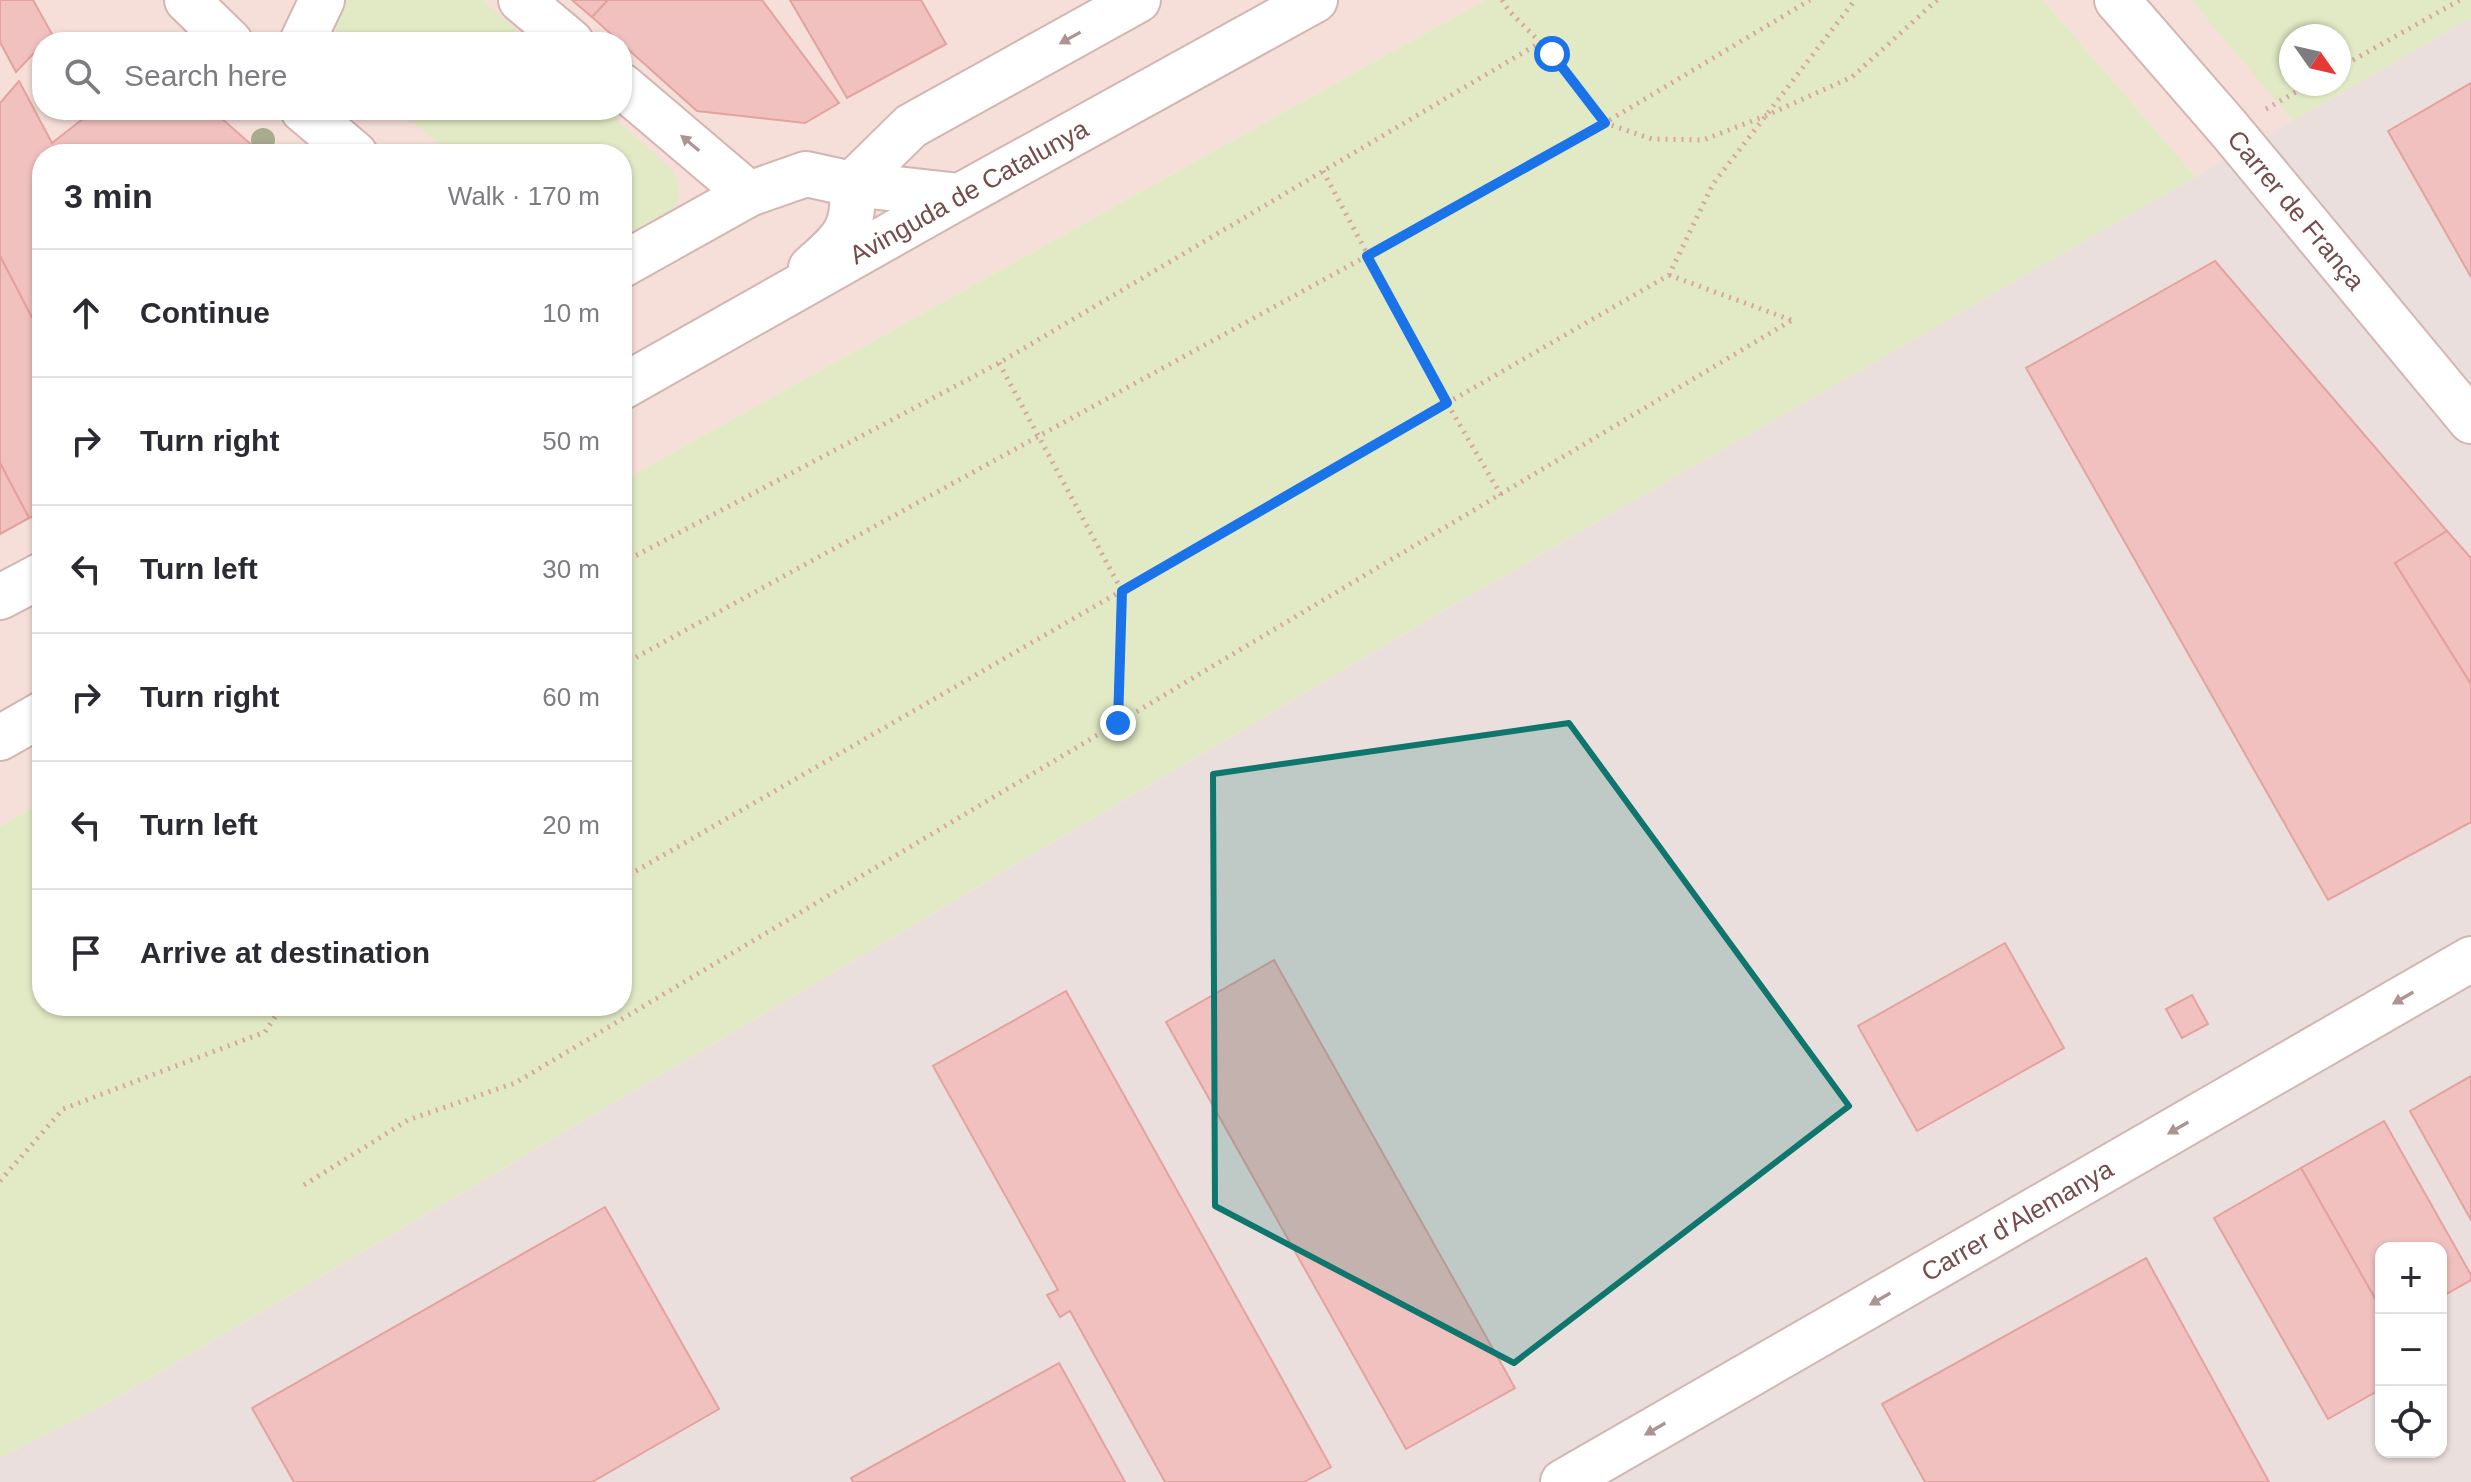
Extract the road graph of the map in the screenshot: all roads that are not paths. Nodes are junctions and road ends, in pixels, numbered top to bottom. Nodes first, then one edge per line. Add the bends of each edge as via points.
1 (187, 0) edge
2 (322, 0) edge
3 (521, 0) edge
4 (1138, 0) edge
5 (1315, 0) edge
6 (2117, 0) edge
7 (220, 32) edge
8 (307, 32) edge
9 (559, 32) edge
10 (632, 95) edge
11 (315, 120) edge
12 (343, 144) edge
13 (852, 184) junction
14 (749, 194) junction
15 (960, 196) junction
16 (632, 259) edge
17 (773, 301) junction
18 (632, 381) edge
19 (2471, 421) edge
20 (32, 580) edge
21 (0, 597) edge
22 (32, 720) edge
23 (0, 738) edge
24 (2471, 959) edge
25 (1563, 1482) edge

1 - 7 street
2 - 8 street
3 - 9 street
4 -> 13 street via 911,126
5 - 15 street, Avinguda de Catalunya
6 - 19 street, Carrer de França
14 -> 10 street
11 - 12 street
13 - 14 street via 806,174
13 - 15 street
13 - 17 street via 854,209 844,237
14 - 16 street
15 - 17 street, Avinguda de Catalunya
17 - 18 street, Avinguda de Catalunya
20 - 21 street
22 - 23 street
24 -> 25 street, Carrer d'Alemanya

